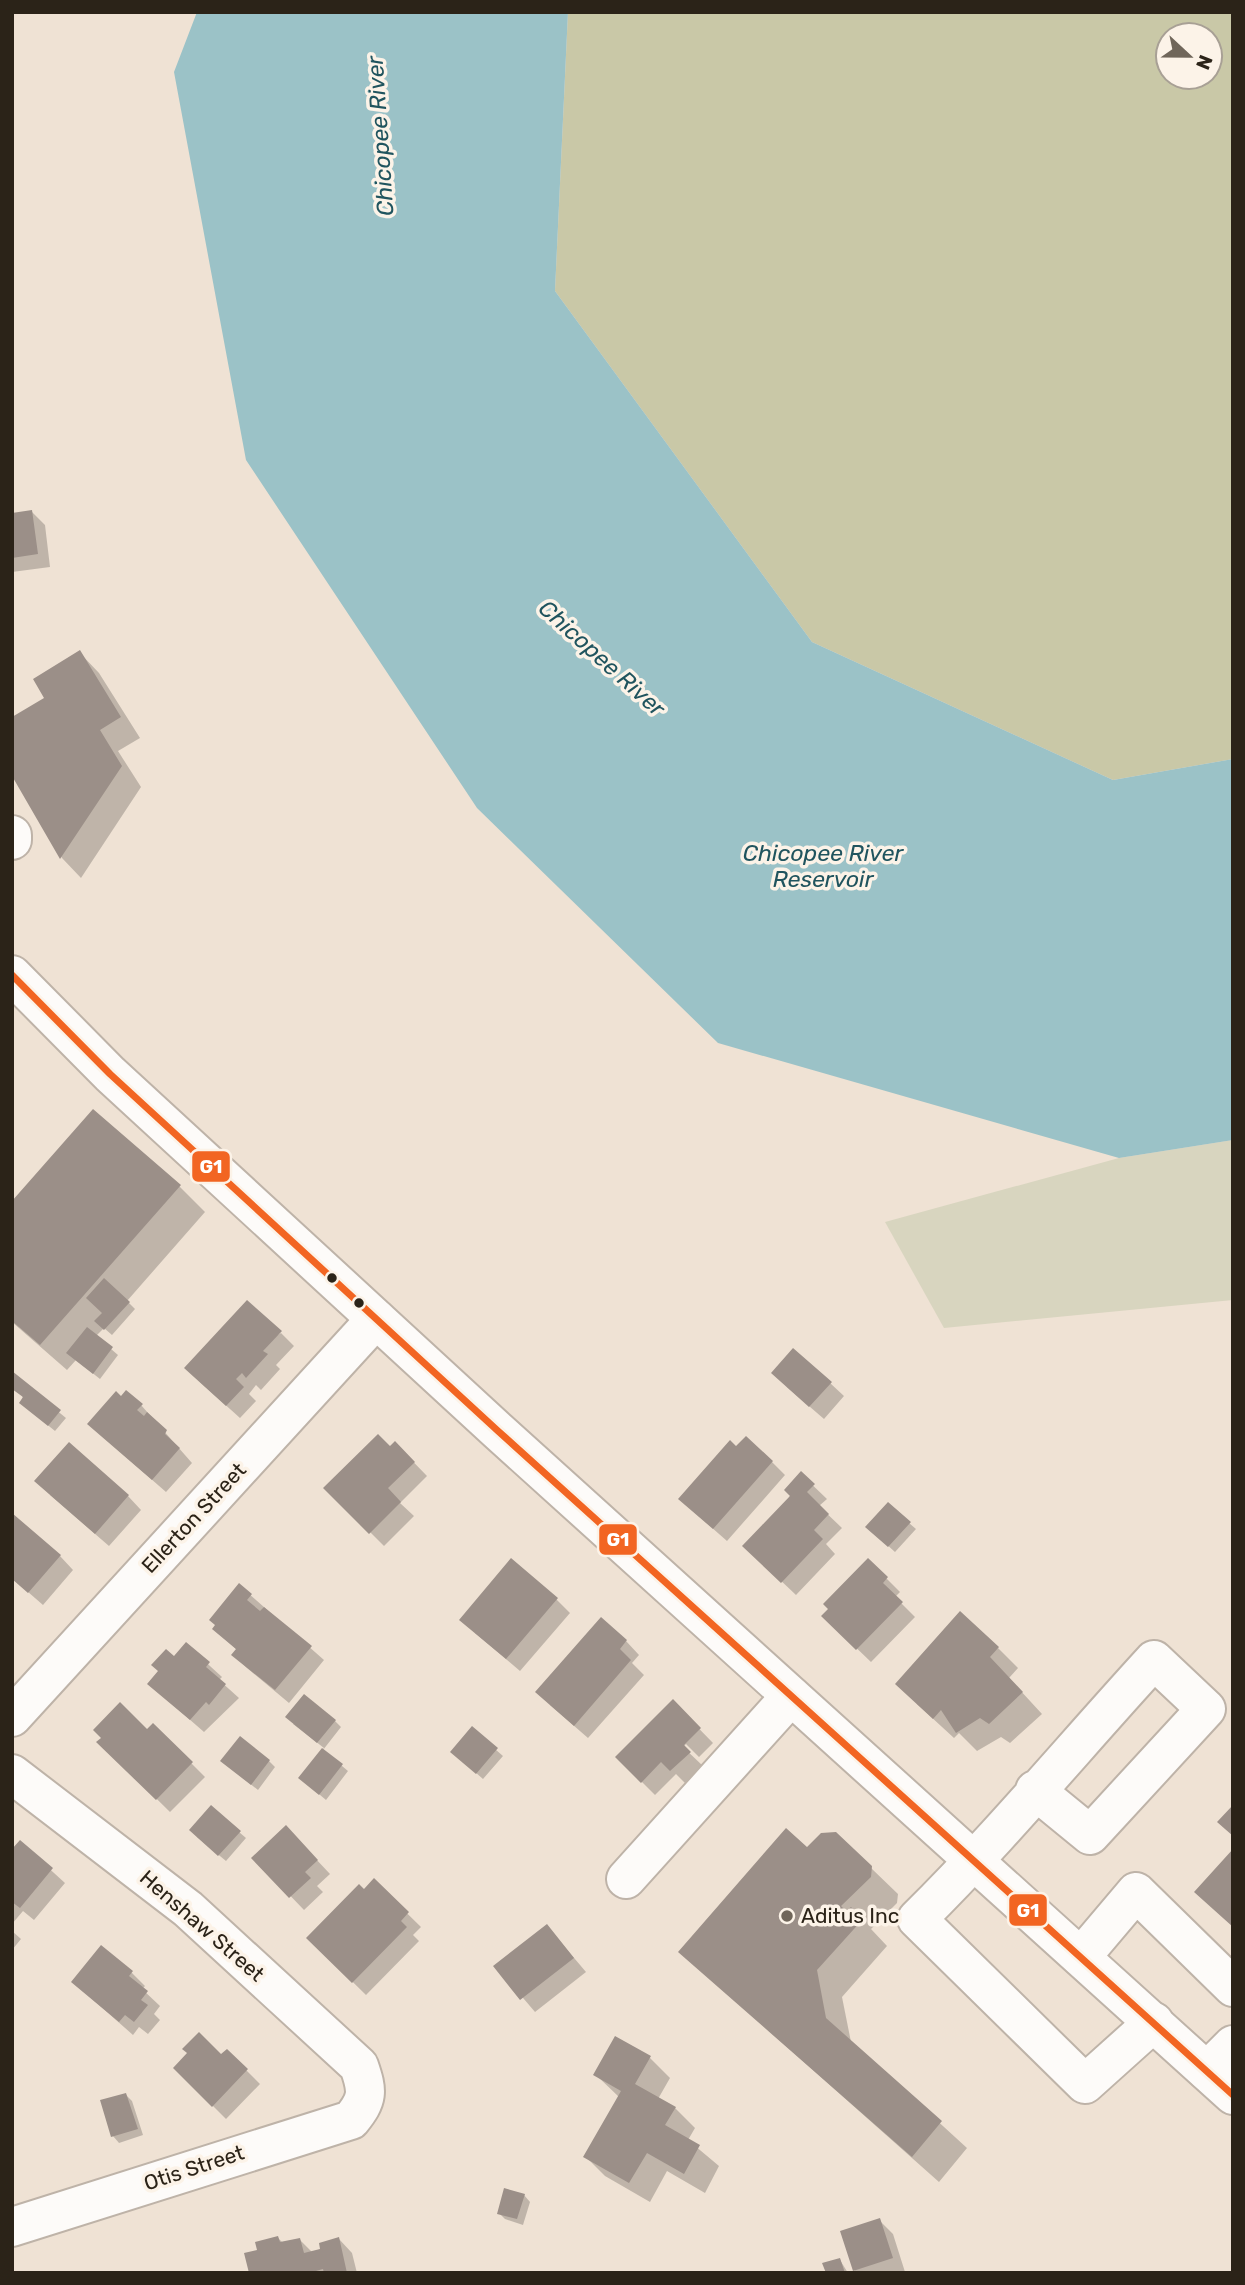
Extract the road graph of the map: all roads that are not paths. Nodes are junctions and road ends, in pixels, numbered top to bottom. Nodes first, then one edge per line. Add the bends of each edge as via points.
1 (12, 975) edge
2 (376, 1320) junction
3 (791, 1696) junction
4 (12, 1717) edge
5 (12, 1774) edge
6 (1035, 1790) junction
7 (976, 1861) junction
8 (626, 1880) dead end
9 (1081, 1957) junction
10 (1233, 1987) edge
11 (1153, 2022) junction
12 (1224, 2070) edge
13 (364, 2098) joint
14 (12, 2227) edge

1 - 2 main road via 110,1074
2 - 3 main road
2 - 4 main road, Ellerton Street
3 - 7 main road
3 - 8 main road
5 - 13 main road, Henshaw Street via 188,1909 359,2066 367,2088
6 - 6 main road via 1154,1660 1206,1709 1090,1835
6 - 7 main road
7 - 9 main road
7 - 11 main road via 917,1919 1085,2084
9 - 10 main road via 1136,1892
9 - 11 main road
11 - 12 main road
13 - 14 main road, Otis Street via 351,2120

